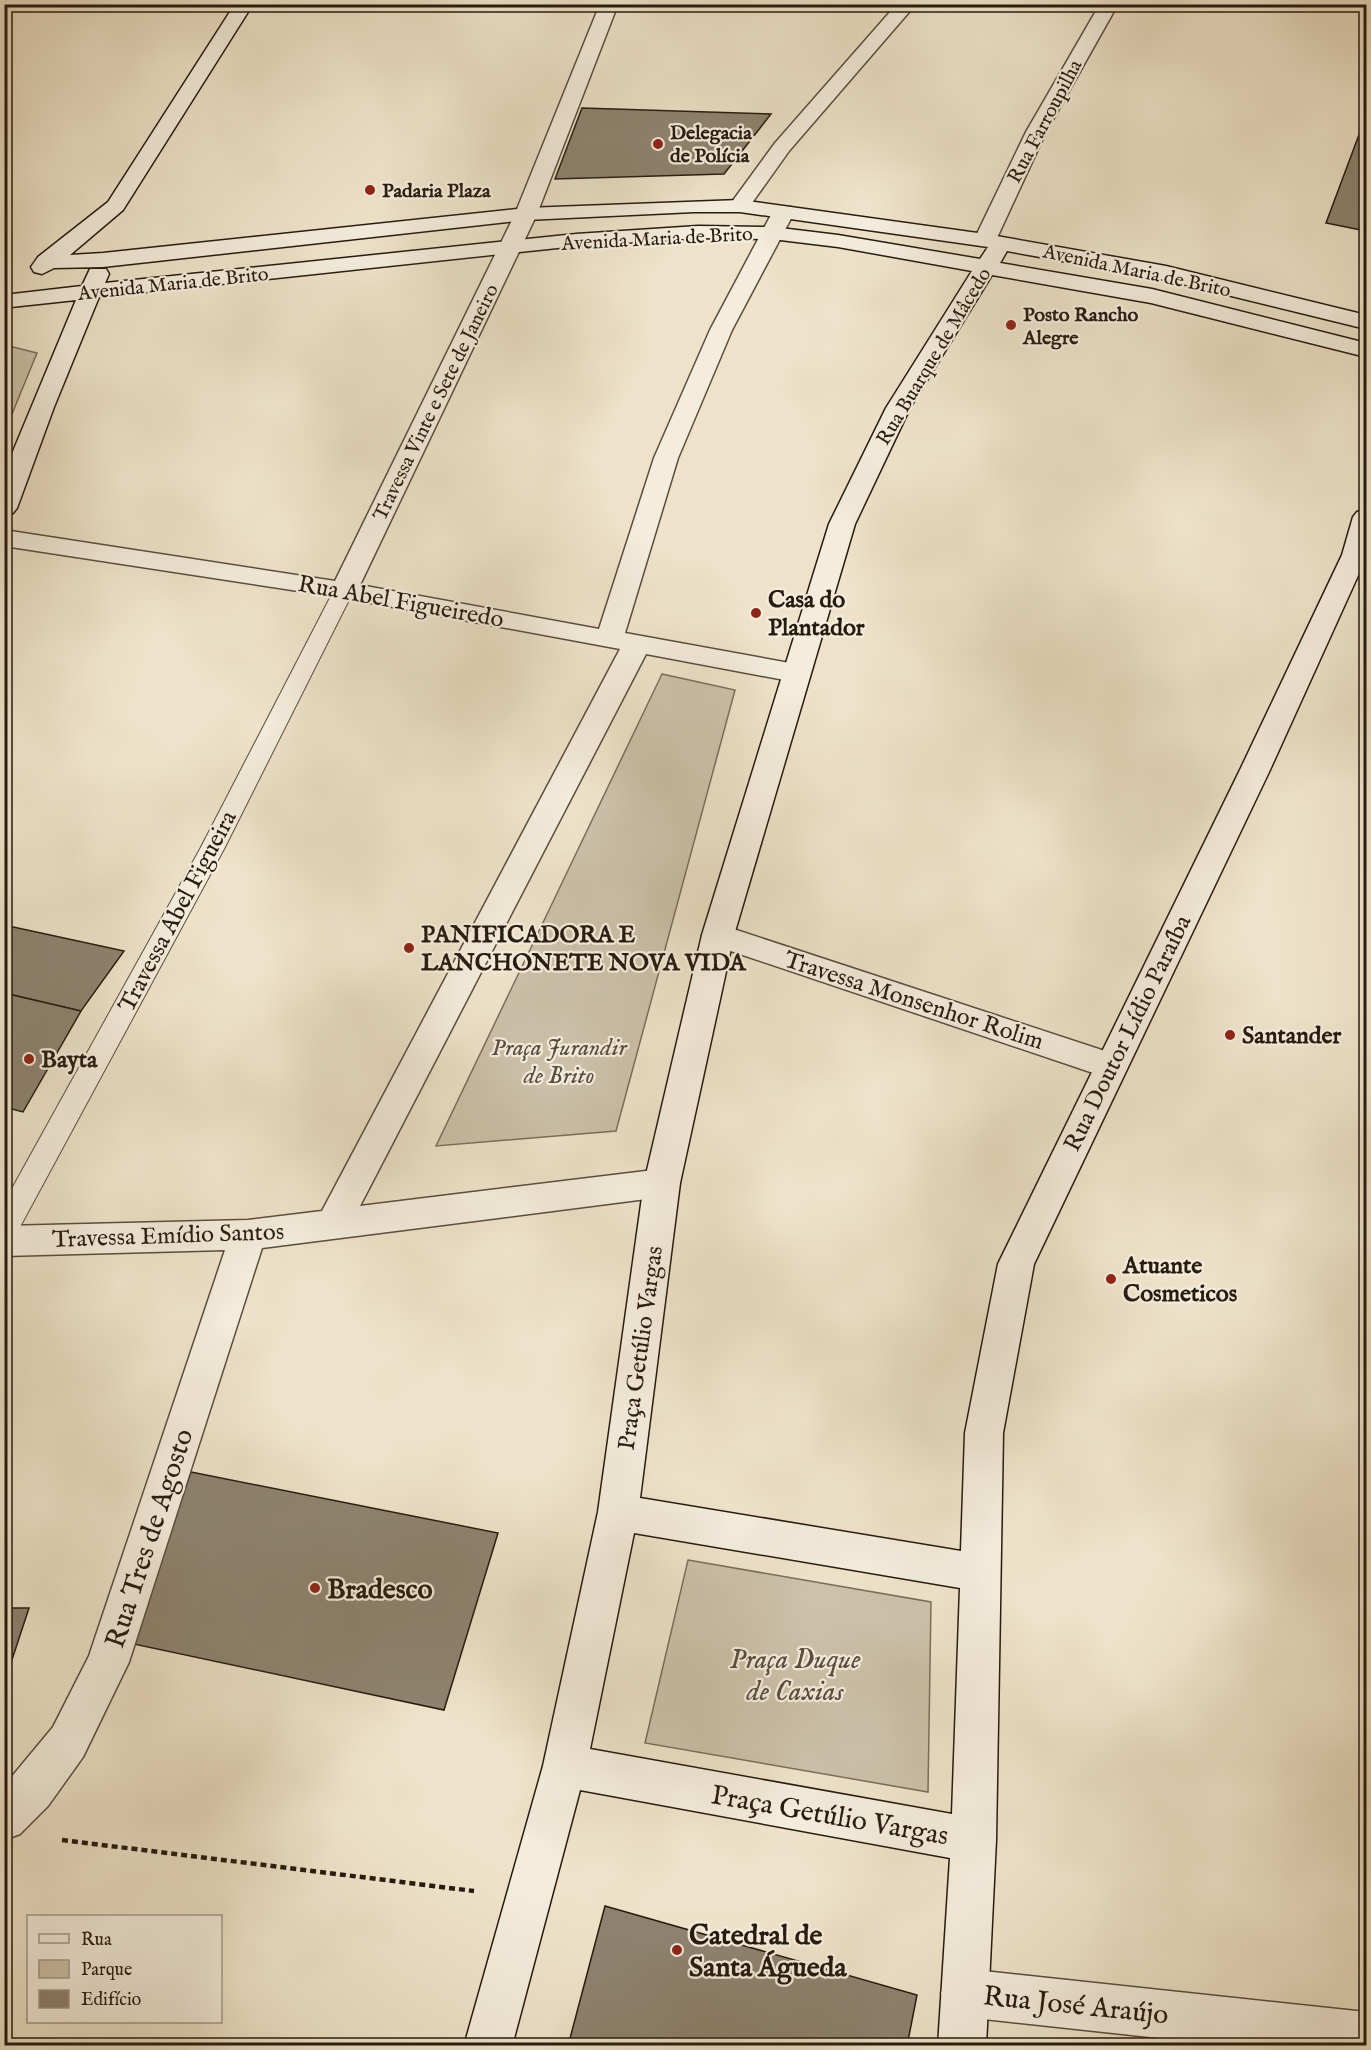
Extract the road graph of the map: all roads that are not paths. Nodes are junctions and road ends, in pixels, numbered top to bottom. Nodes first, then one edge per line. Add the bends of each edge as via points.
1 (244, 4) edge
2 (609, 4) edge
3 (907, 4) edge
4 (1109, 4) edge
5 (116, 206) junction
6 (740, 206) junction
7 (784, 211) junction
8 (526, 214) junction
9 (772, 233) junction
10 (993, 242) junction
11 (509, 247) junction
12 (103, 260) junction
13 (46, 262) junction
14 (987, 266) junction
15 (91, 292) junction
16 (7, 302) edge
17 (1366, 322) edge
18 (1366, 350) edge
19 (4, 508) edge
20 (1366, 517) edge
21 (4, 538) edge
22 (1361, 556) edge
23 (344, 590) junction
24 (624, 640) junction
25 (795, 673) junction
26 (718, 935) junction
27 (1111, 1066) junction
28 (662, 1183) junction
29 (332, 1226) junction
30 (4, 1230) edge
31 (248, 1235) junction
32 (4, 1241) edge
33 (618, 1512) junction
34 (981, 1574) junction
35 (565, 1766) junction
36 (4, 1818) edge
37 (974, 1840) junction
38 (965, 1993) junction
39 (1366, 2036) edge
40 (1316, 2037) edge
41 (488, 2046) edge
42 (962, 2046) edge

1 - 5 main road
2 - 8 main road, Travessa Vinte e Sete de Janeiro
3 - 6 main road via 782,147
4 - 10 main road, Rua Farroupilha via 1036,132
5 - 12 main road
5 - 13 main road
6 - 7 main road, Avenida Maria de Brito
6 - 8 main road, Avenida Maria de Brito
7 - 9 main road
7 - 10 main road, Avenida Maria de Brito
8 - 11 main road, Travessa Vinte e Sete de Janeiro
8 - 12 main road, Avenida Maria de Brito
9 - 11 main road, Avenida Maria de Brito via 698,232
9 - 14 main road, Avenida Maria de Brito
9 - 24 main road via 721,330 666,458
10 - 14 main road, Rua Buarque de Mâcedo
10 - 17 main road, Avenida Maria de Brito via 1166,273
11 - 15 main road, Avenida Maria de Brito
11 - 23 main road, Travessa Vinte e Sete de Janeiro
12 - 13 main road, Avenida Maria de Brito
12 - 15 main road
13 - 16 main road
14 - 18 main road, Avenida Maria de Brito via 1152,296
14 - 25 main road, Rua Buarque de Mâcedo via 898,408 842,524
15 - 16 main road, Avenida Maria de Brito
15 - 19 main road
20 - 22 main road, Rua Doutor Lídio Paraíba
21 - 23 main road, Rua Abel Figueiredo
22 - 27 main road, Rua Doutor Lídio Paraíba
23 - 24 main road, Rua Abel Figueiredo
23 - 30 lane, Travessa Abel Figueira via 212,849
24 - 25 main road, Rua Abel Figueiredo
24 - 29 main road
25 - 26 main road
26 - 27 main road, Travessa Monsenhor Rolim
26 - 28 main road
27 - 34 main road, Rua Doutor Lídio Paraíba via 1016,1264 984,1433
28 - 29 main road
28 - 33 main road, Praça Getúlio Vargas
29 - 31 main road, Travessa Emídio Santos
31 - 32 main road, Travessa Emídio Santos
31 - 36 main road, Rua Tres de Agosto via 108,1662 68,1742 32,1790
33 - 34 main road
33 - 35 main road, Praça Getúlio Vargas
34 - 37 main road, Praça Getúlio Vargas
35 - 37 main road, Praça Getúlio Vargas
35 - 41 main road
37 - 38 main road
38 - 40 main road, Rua José Araújo
38 - 42 main road
39 - 40 main road, Rua José Araújo

